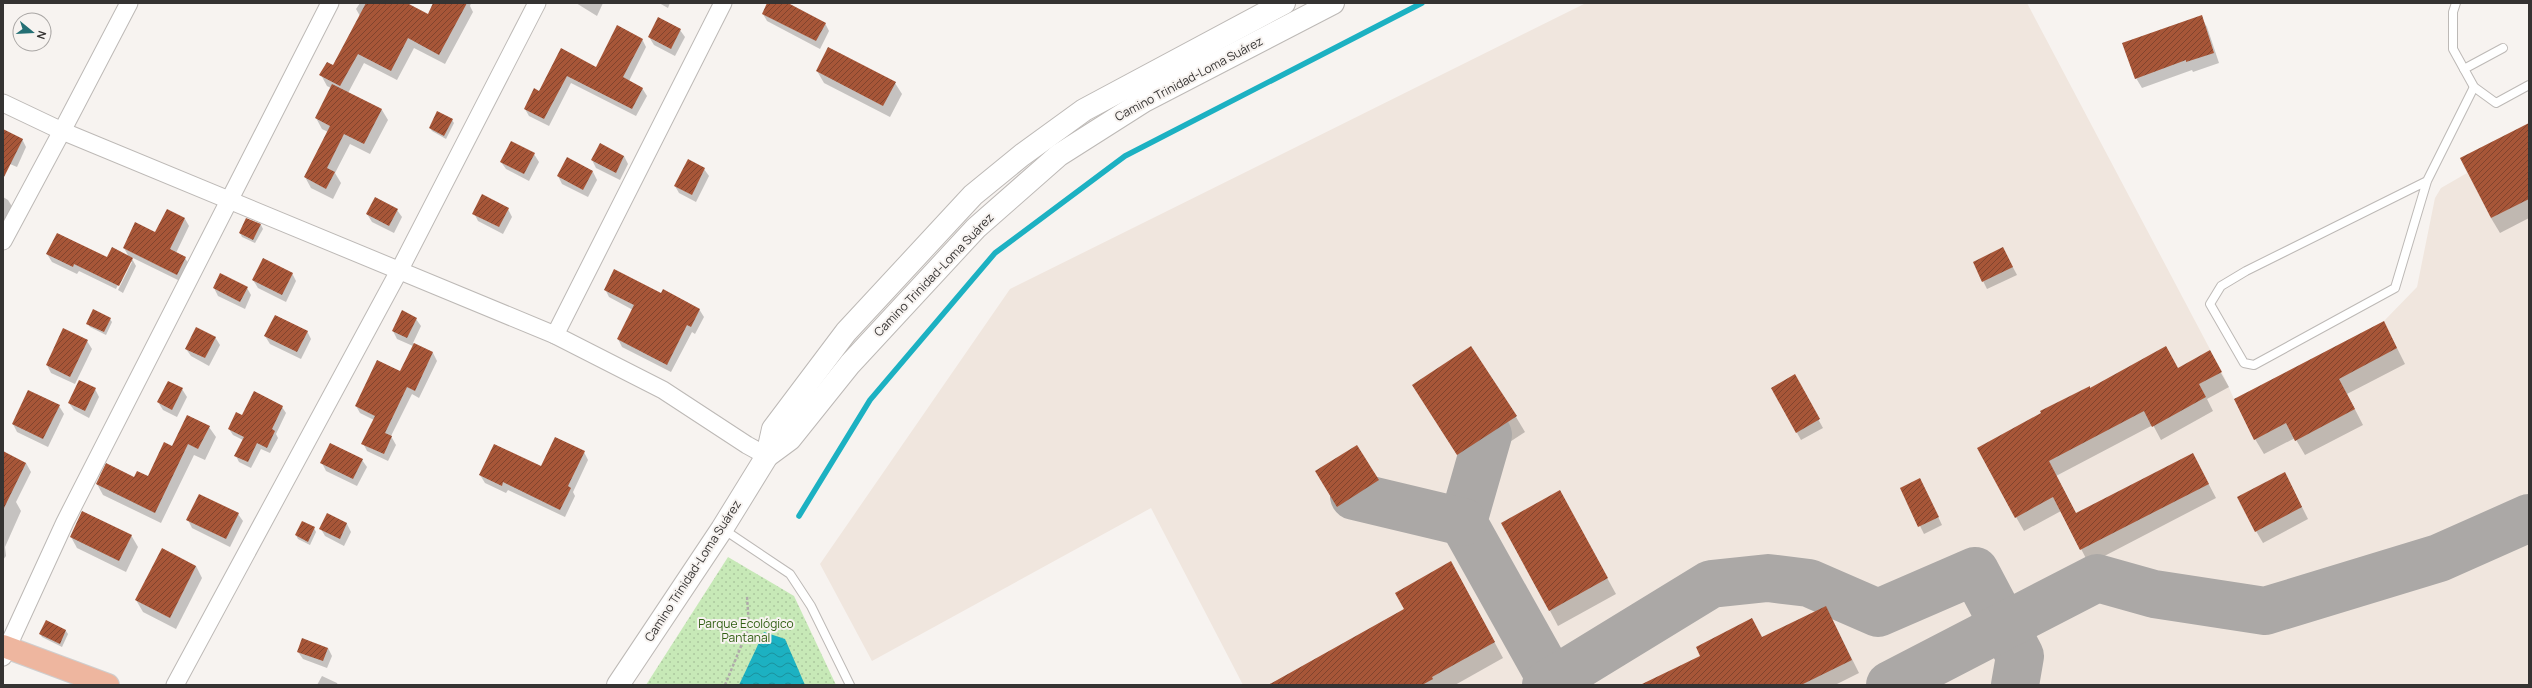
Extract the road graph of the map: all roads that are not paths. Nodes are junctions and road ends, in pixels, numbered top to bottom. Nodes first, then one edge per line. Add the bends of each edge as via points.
1 (130, 3) edge
2 (330, 3) edge
3 (537, 3) edge
4 (723, 3) edge
5 (1284, 3) edge
6 (1333, 3) edge
7 (2456, 3) edge
8 (2503, 48) dead end
9 (2464, 69) junction
10 (2529, 85) edge
11 (2474, 88) junction
12 (3, 103) edge
13 (62, 131) junction
14 (2427, 181) junction
15 (230, 200) junction
16 (3, 241) edge
17 (399, 272) junction
18 (555, 335) junction
19 (767, 456) junction
20 (722, 529) junction
21 (4, 650) edge
22 (108, 685) edge
23 (175, 685) edge
24 (618, 685) edge
25 (850, 685) edge

1 - 13 street
2 - 15 street
3 - 17 street
4 - 18 street
5 - 19 street, Camino Trinidad-Loma Suárez via 1084,110 974,194 846,332 773,429
6 - 19 street, Camino Trinidad-Loma Suárez via 1144,101 1059,156 976,228 850,364 790,440
7 - 9 lane via 2453,12 2453,49
8 - 9 lane
9 - 11 lane
10 - 11 lane via 2496,103
11 - 14 lane
12 - 13 street
13 - 15 street
13 - 16 street
14 - 14 lane via 2395,288 2254,365 2244,363 2210,304 2221,286 2246,271
15 - 17 street
15 - 21 street via 66,522
17 - 18 street
17 - 23 street
18 - 19 street via 663,390 747,446
19 - 20 street, Camino Trinidad-Loma Suárez
20 - 24 street, Camino Trinidad-Loma Suárez
20 - 25 lane via 790,574 811,606
21 - 22 main road

